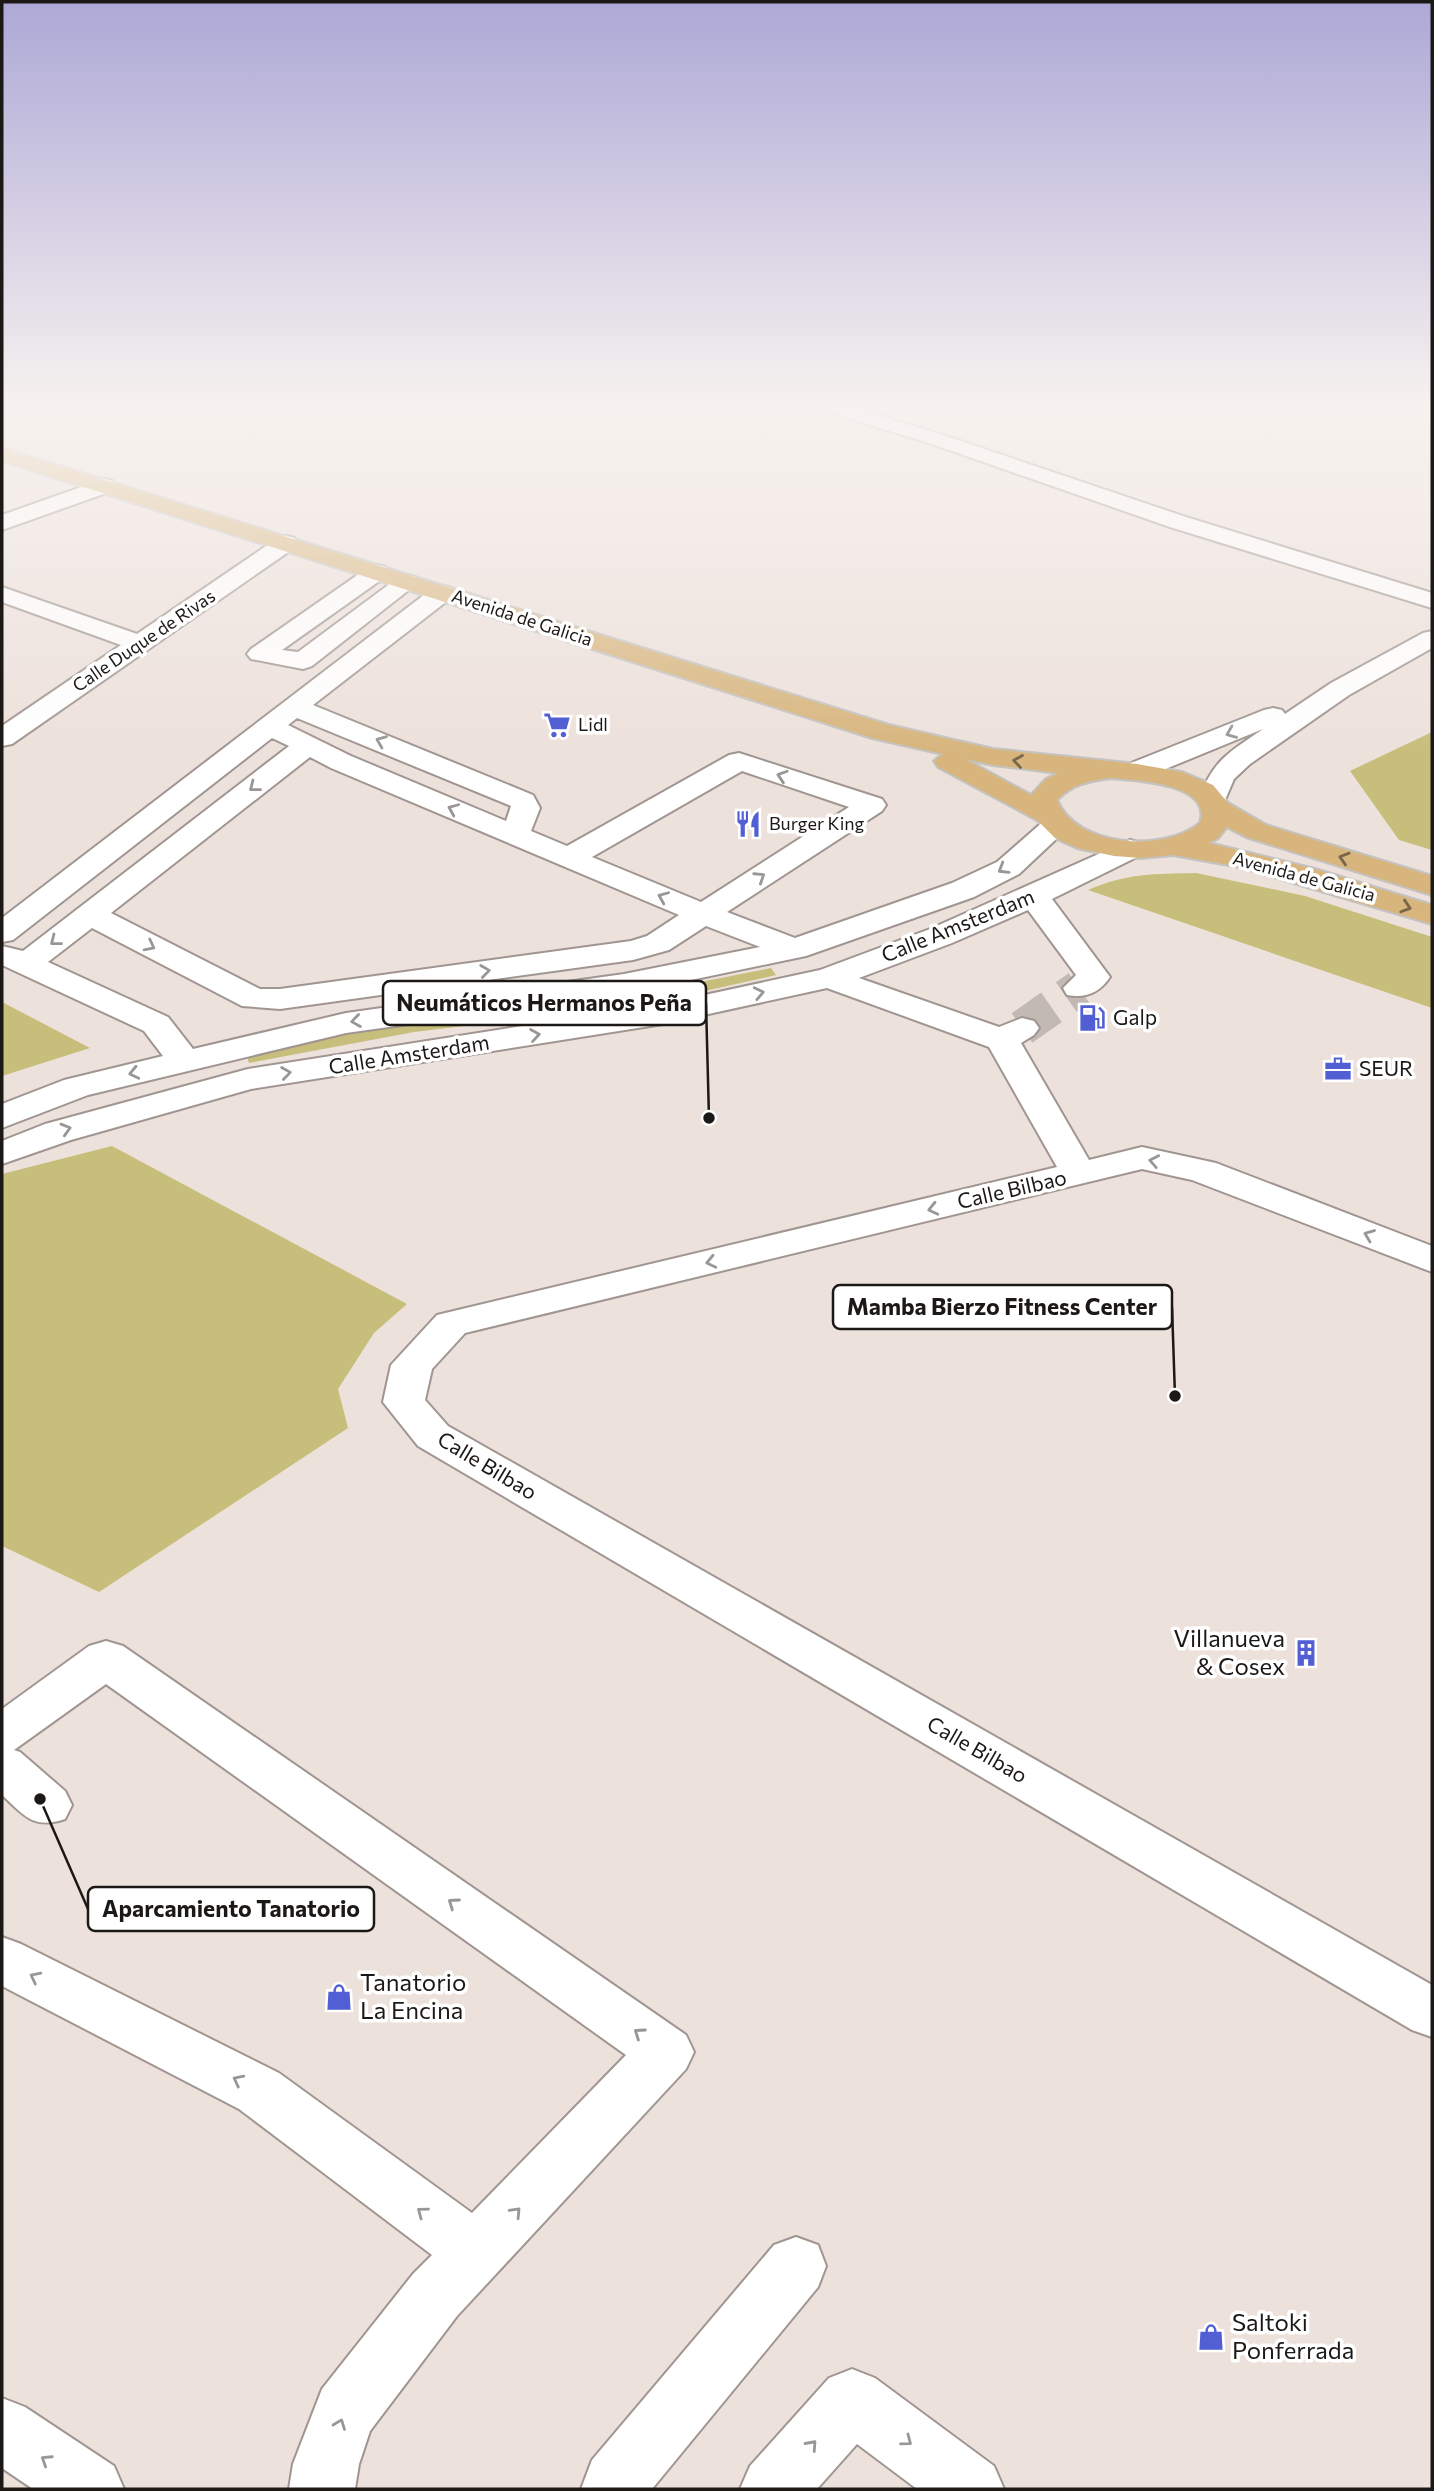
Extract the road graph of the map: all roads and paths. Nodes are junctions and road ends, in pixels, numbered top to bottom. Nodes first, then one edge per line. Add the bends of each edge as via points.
1 (213, 520) edge
2 (1173, 520) edge
3 (286, 543) junction
4 (377, 572) junction
5 (407, 582) junction
6 (442, 593) junction
7 (2, 594) edge
8 (1432, 601) edge
9 (1432, 638) edge
10 (139, 643) junction
11 (1340, 689) junction
12 (295, 707) junction
13 (270, 726) junction
14 (882, 732) junction
15 (2, 738) edge
16 (308, 745) junction
17 (1123, 771) junction
18 (1214, 805) junction
19 (1049, 819) junction
20 (514, 835) junction
21 (1174, 846) junction
22 (1130, 849) junction
23 (568, 858) junction
24 (1432, 886) edge
25 (1034, 896) junction
26 (90, 914) junction
27 (703, 914) junction
28 (1432, 915) edge
29 (2, 933) edge
30 (795, 949) junction
31 (14, 958) edge
32 (829, 978) junction
33 (1079, 988) tunnel mouth
34 (185, 1061) junction
35 (2, 1117) edge
36 (2, 1153) edge
37 (1079, 1174) junction
38 (1432, 1259) edge
39 (2, 1735) edge
40 (2, 1766) edge
41 (47, 1805) dead end
42 (2, 1960) edge
43 (1432, 2013) edge
44 (477, 2253) junction
45 (796, 2266) dead end
46 (2, 2430) edge
47 (605, 2487) edge
48 (91, 2489) edge
49 (322, 2489) edge
50 (772, 2489) edge
51 (971, 2489) edge

1 - 3 main road, Avenida de Galicia
2 - 8 street
3 - 4 main road, Avenida de Galicia
3 - 10 street, Calle Duque de Rivas
4 - 5 main road, Avenida de Galicia
4 - 5 street via 260,654 303,662
5 - 6 main road, Avenida de Galicia
6 - 12 street
6 - 14 main road, Avenida de Galicia
7 - 10 street
9 - 11 street
10 - 15 street, Calle Duque de Rivas
11 -> 17 street
11 - 18 street via 1240,758 1221,776
12 - 13 street
20 -> 12 street via 526,808 523,801
13 - 16 street
13 - 29 street
17 -> 14 main road, Avenida de Galicia via 993,757
14 - 19 main road, Avenida de Galicia via 946,760
20 -> 16 street
16 -> 26 street
17 - 18 main road, Avenida de Galicia via 1190,785
17 - 19 main road via 1066,779 1051,787 1042,799
18 - 21 main road via 1217,820 1210,831
24 -> 18 main road, Avenida de Galicia via 1256,831
19 - 22 main road, Avenida de Galicia via 1074,837
19 -> 30 street, Calle Amsterdam via 1008,868 963,890
20 - 23 street
21 - 22 main road, Avenida de Galicia
21 -> 28 main road, Avenida de Galicia via 1209,851
22 - 25 street, Calle Amsterdam
27 -> 23 street
27 -> 23 street via 872,805 739,761
25 - 32 street, Calle Amsterdam
25 - 33 street via 1094,977
26 -> 27 street via 254,999 633,950 658,943
26 -> 31 street
27 - 30 street
30 -> 34 street, Calle Amsterdam via 624,984 346,1023
31 - 34 street via 156,1024
36 -> 32 street, Calle Amsterdam via 58,1132 248,1079 663,1014
32 - 37 street via 1012,1034
34 -> 35 street, Calle Amsterdam via 76,1087
38 -> 37 street, Calle Bilbao via 1203,1171 1142,1158
37 -> 43 street, Calle Bilbao via 451,1324 412,1365 404,1402 433,1436
44 -> 39 street via 666,2052 106,1659
40 - 41 street
44 -> 42 street via 259,2091
49 -> 44 street via 345,2412 435,2295
45 - 47 street
48 -> 46 street
50 -> 51 street via 852,2401

